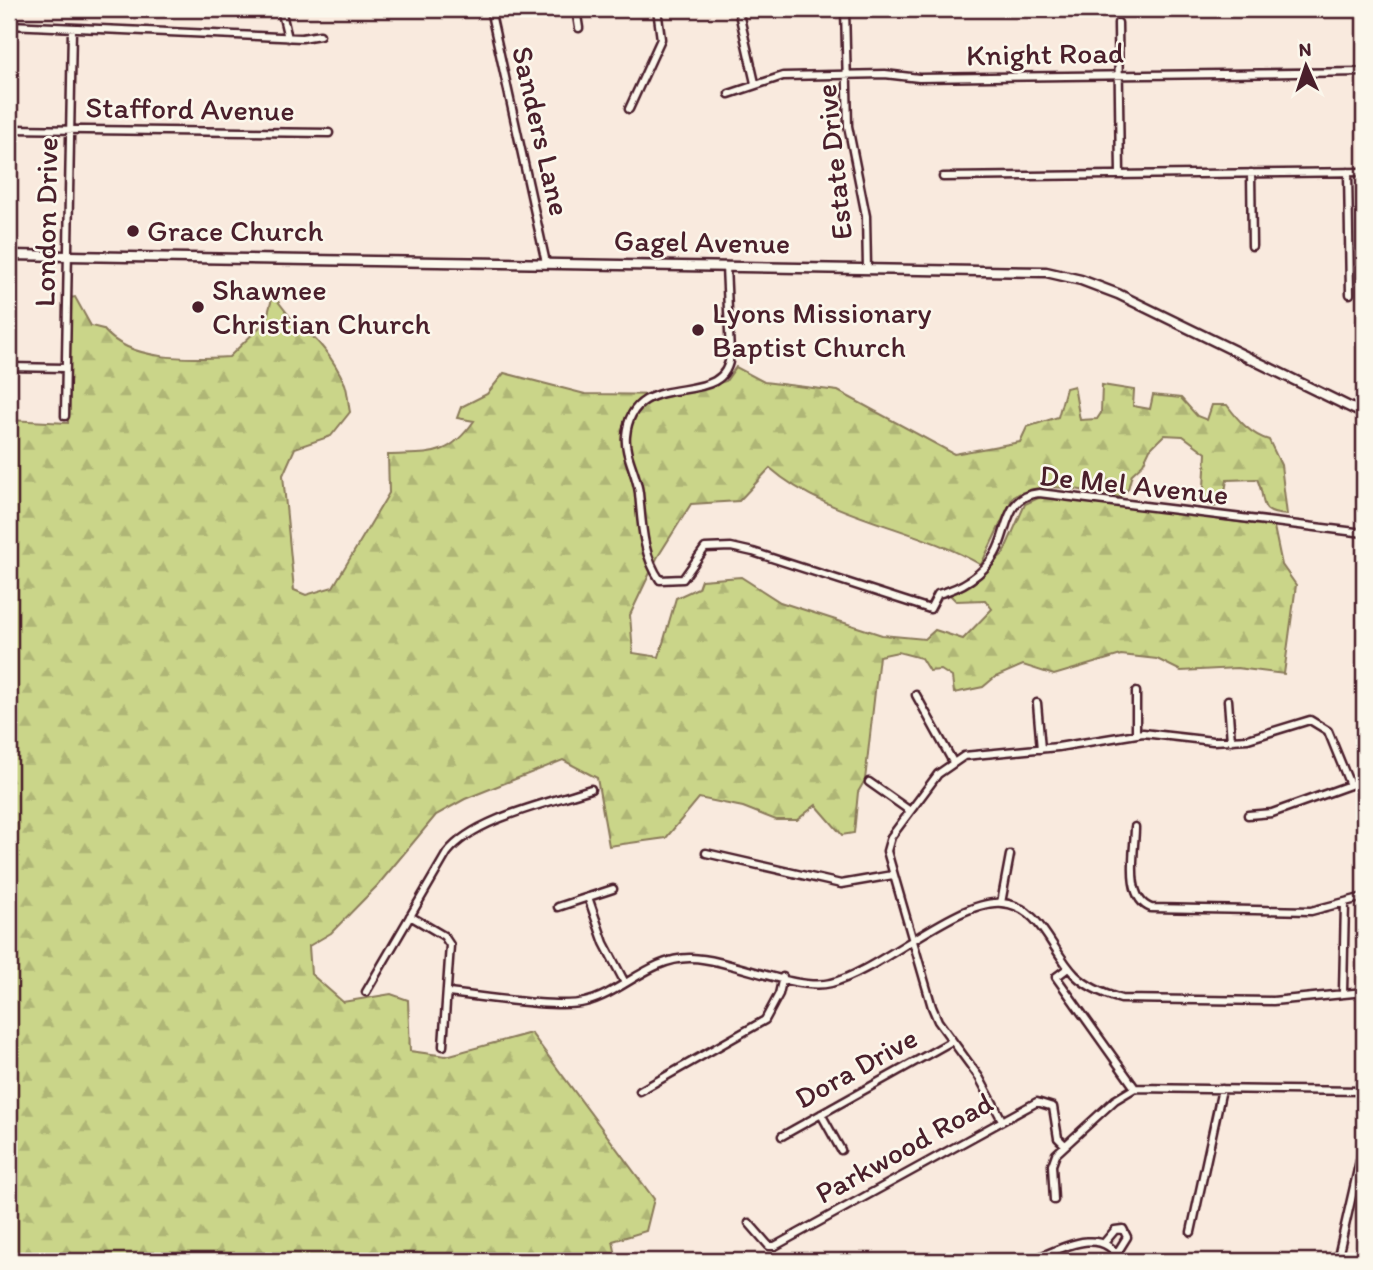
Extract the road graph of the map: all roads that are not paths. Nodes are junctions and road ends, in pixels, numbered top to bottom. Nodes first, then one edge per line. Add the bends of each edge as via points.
1 (281, 9) edge
2 (490, 9) edge
3 (576, 9) edge
4 (657, 9) edge
5 (738, 9) edge
6 (845, 9) edge
7 (1118, 23) dead end
8 (9, 25) edge
9 (72, 28) junction
10 (579, 28) dead end
11 (320, 35) dead end
12 (288, 38) junction
13 (1364, 72) edge
14 (847, 74) junction
15 (1119, 76) junction
16 (755, 83) junction
17 (730, 94) dead end
18 (629, 109) dead end
19 (9, 129) edge
20 (70, 130) junction
21 (329, 133) dead end
22 (1348, 172) junction
23 (1364, 172) edge
24 (1251, 173) junction
25 (1120, 175) junction
26 (943, 177) dead end
27 (1252, 247) dead end
28 (9, 255) edge
29 (68, 256) junction
30 (546, 262) junction
31 (726, 266) junction
32 (867, 268) junction
33 (1350, 294) dead end
34 (9, 367) edge
35 (65, 368) junction
36 (1364, 414) edge
37 (65, 416) dead end
38 (1364, 533) edge
39 (1136, 692) dead end
40 (916, 695) dead end
41 (1228, 700) dead end
42 (1037, 703) dead end
43 (1136, 733) junction
44 (1231, 741) junction
45 (1041, 749) junction
46 (953, 762) junction
47 (1364, 780) edge
48 (869, 782) dead end
49 (1350, 785) junction
50 (591, 789) dead end
51 (910, 811) junction
52 (1248, 815) dead end
53 (1135, 827) dead end
54 (706, 853) dead end
55 (1010, 855) dead end
56 (893, 875) junction
57 (613, 888) dead end
58 (588, 897) junction
59 (1364, 897) edge
60 (1002, 903) junction
61 (1345, 903) junction
62 (558, 907) dead end
63 (410, 916) junction
64 (913, 941) junction
65 (1068, 968) junction
66 (783, 978) junction
67 (625, 983) junction
68 (366, 992) dead end
69 (1343, 992) junction
70 (1364, 992) edge
71 (448, 993) junction
72 (952, 1041) junction
73 (443, 1046) dead end
74 (1135, 1088) junction
75 (1222, 1089) junction
76 (640, 1091) dead end
77 (1364, 1091) edge
78 (821, 1114) junction
79 (1002, 1120) junction
80 (782, 1136) dead end
81 (1364, 1143) edge
82 (1065, 1145) junction
83 (841, 1150) dead end
84 (1054, 1200) dead end
85 (749, 1223) dead end
86 (1191, 1232) dead end
87 (1104, 1243) junction
88 (1117, 1253) junction
89 (1030, 1261) edge
90 (1121, 1261) edge
91 (1338, 1261) edge

1 - 12 street
2 - 30 street, Sanders Lane
3 - 10 street
4 - 18 street via 661,39
5 - 16 street
6 - 14 street, Estate Drive
7 - 15 street
8 - 9 street
9 - 12 street
9 - 20 street, London Drive
11 - 12 street
13 - 15 street, Knight Road
14 - 15 street, Knight Road
14 - 16 street, Knight Road via 783,76
14 - 32 street, Estate Drive via 850,139 866,216
15 - 25 street
16 - 17 street, Knight Road
19 - 20 street, Stafford Avenue
20 - 21 street, Stafford Avenue
20 - 29 street, London Drive
22 - 23 street
22 - 24 street
22 - 33 street
24 - 25 street
24 - 27 street
25 - 26 street
28 - 29 street, Gagel Avenue
29 - 30 street, Gagel Avenue
29 - 35 street, London Drive
30 - 31 street, Gagel Avenue
31 - 32 street, Gagel Avenue
31 - 38 street, De Mel Avenue via 729,367 708,386 658,392 638,407 626,434 649,563 660,580 684,579 705,548 732,547 930,609 938,594 982,571 998,548 1015,504 1040,493
32 - 36 street, Gagel Avenue via 1034,271 1081,280
34 - 35 street
35 - 37 street, London Drive
39 - 43 street
40 - 46 street
41 - 44 street
42 - 45 street
43 - 44 street
43 - 45 street
44 - 49 street via 1300,721 1316,722 1328,731
45 - 46 street via 970,755
46 - 51 street
47 - 49 street
48 - 51 street
49 - 52 street via 1272,813
50 - 63 street via 464,835 447,853
51 - 56 street via 888,844
53 - 61 street via 1135,892 1146,906 1311,911
54 - 56 street via 841,884
55 - 60 street
56 - 64 street
57 - 58 street
58 - 62 street
58 - 67 street
59 - 61 street
60 - 64 street via 978,905
60 - 65 street via 1030,915
61 - 69 street
63 - 68 street
63 - 71 street via 444,936 450,945
64 - 66 street via 830,983
64 - 72 street via 932,1007
65 - 69 street via 1093,988 1121,999 1273,1001
65 - 74 street via 1056,977
66 - 67 street via 689,958 666,962
66 - 76 street via 765,1020
67 - 71 street via 588,1002 573,1004
69 - 70 street
71 - 73 street
72 - 78 street, Dora Drive
72 - 79 street via 979,1077
74 - 75 street
74 - 82 street
75 - 77 street
75 - 86 street
78 - 80 street, Dora Drive
78 - 83 street
79 - 82 street, Parkwood Road via 1037,1102 1047,1102 1056,1112 1058,1138
79 - 85 street, Parkwood Road via 775,1246 769,1246
81 - 91 street
82 - 84 street via 1053,1159
87 - 88 street
87 - 88 street via 1115,1230 1123,1229 1127,1237
87 - 89 street via 1083,1241
88 - 90 street

